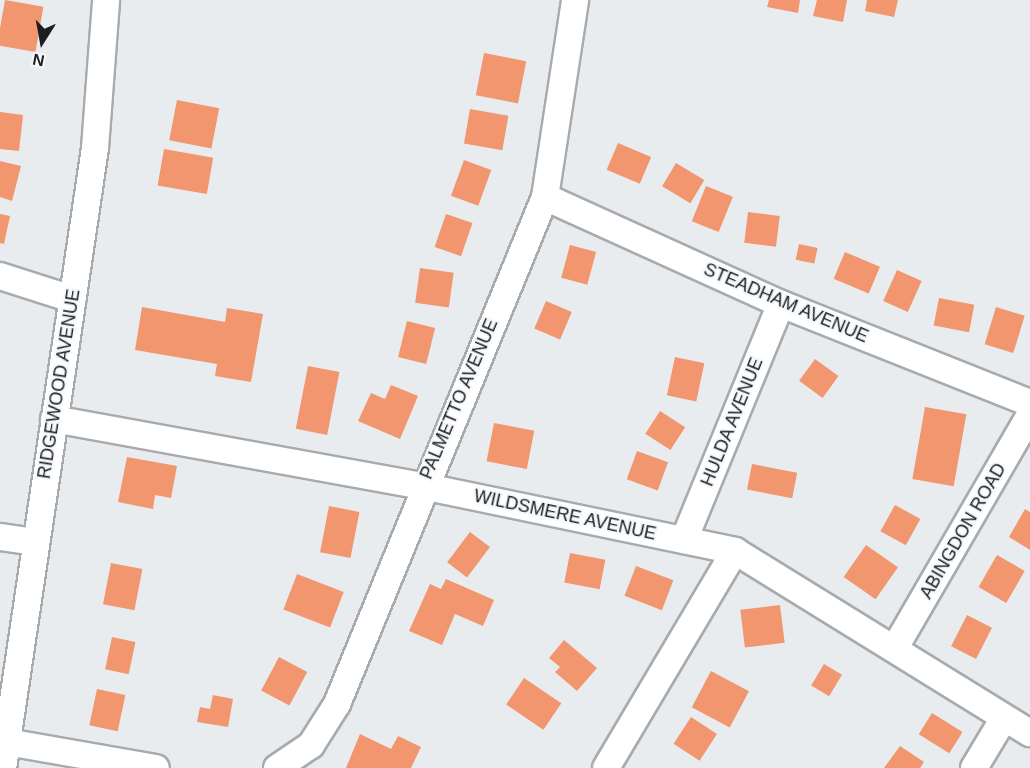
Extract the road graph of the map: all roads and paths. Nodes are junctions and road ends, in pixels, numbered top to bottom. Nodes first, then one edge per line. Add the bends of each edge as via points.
1 (106, 0) edge
2 (575, 0) edge
3 (544, 197) junction
4 (0, 276) edge
5 (72, 299) junction
6 (781, 304) junction
7 (1030, 403) edge
8 (1030, 415) edge
9 (54, 418) junction
10 (422, 486) junction
11 (0, 537) edge
12 (684, 540) junction
13 (34, 542) junction
14 (735, 551) junction
15 (896, 646) junction
16 (1004, 718) junction
17 (1030, 733) edge
18 (7, 742) junction
19 (3, 768) edge
20 (156, 768) edge
21 (277, 768) edge
22 (606, 768) edge
23 (974, 768) edge

1 - 5 street, RIDGEWOOD AVENUE via 95,148
2 - 3 street, PALMETTO AVENUE
3 - 6 street, STEADHAM AVENUE
3 - 10 street, PALMETTO AVENUE
4 - 5 street
5 - 9 street, RIDGEWOOD AVENUE
6 - 7 street, STEADHAM AVENUE
6 - 12 street, HULDA AVENUE
8 - 15 street, ABINGDON ROAD
9 - 10 street, WILDSMERE AVENUE
9 - 13 street, RIDGEWOOD AVENUE
10 - 12 street, WILDSMERE AVENUE
10 - 21 street, PALMETTO AVENUE via 337,704 311,745
11 - 13 street
12 - 14 street, WILDSMERE AVENUE
13 - 18 street, RIDGEWOOD AVENUE
14 - 15 street, WILDSMERE AVENUE
14 - 22 street
15 - 16 street, WILDSMERE AVENUE
16 - 17 street, WILDSMERE AVENUE
16 - 23 street
18 - 19 street, RIDGEWOOD AVENUE
18 - 20 street

